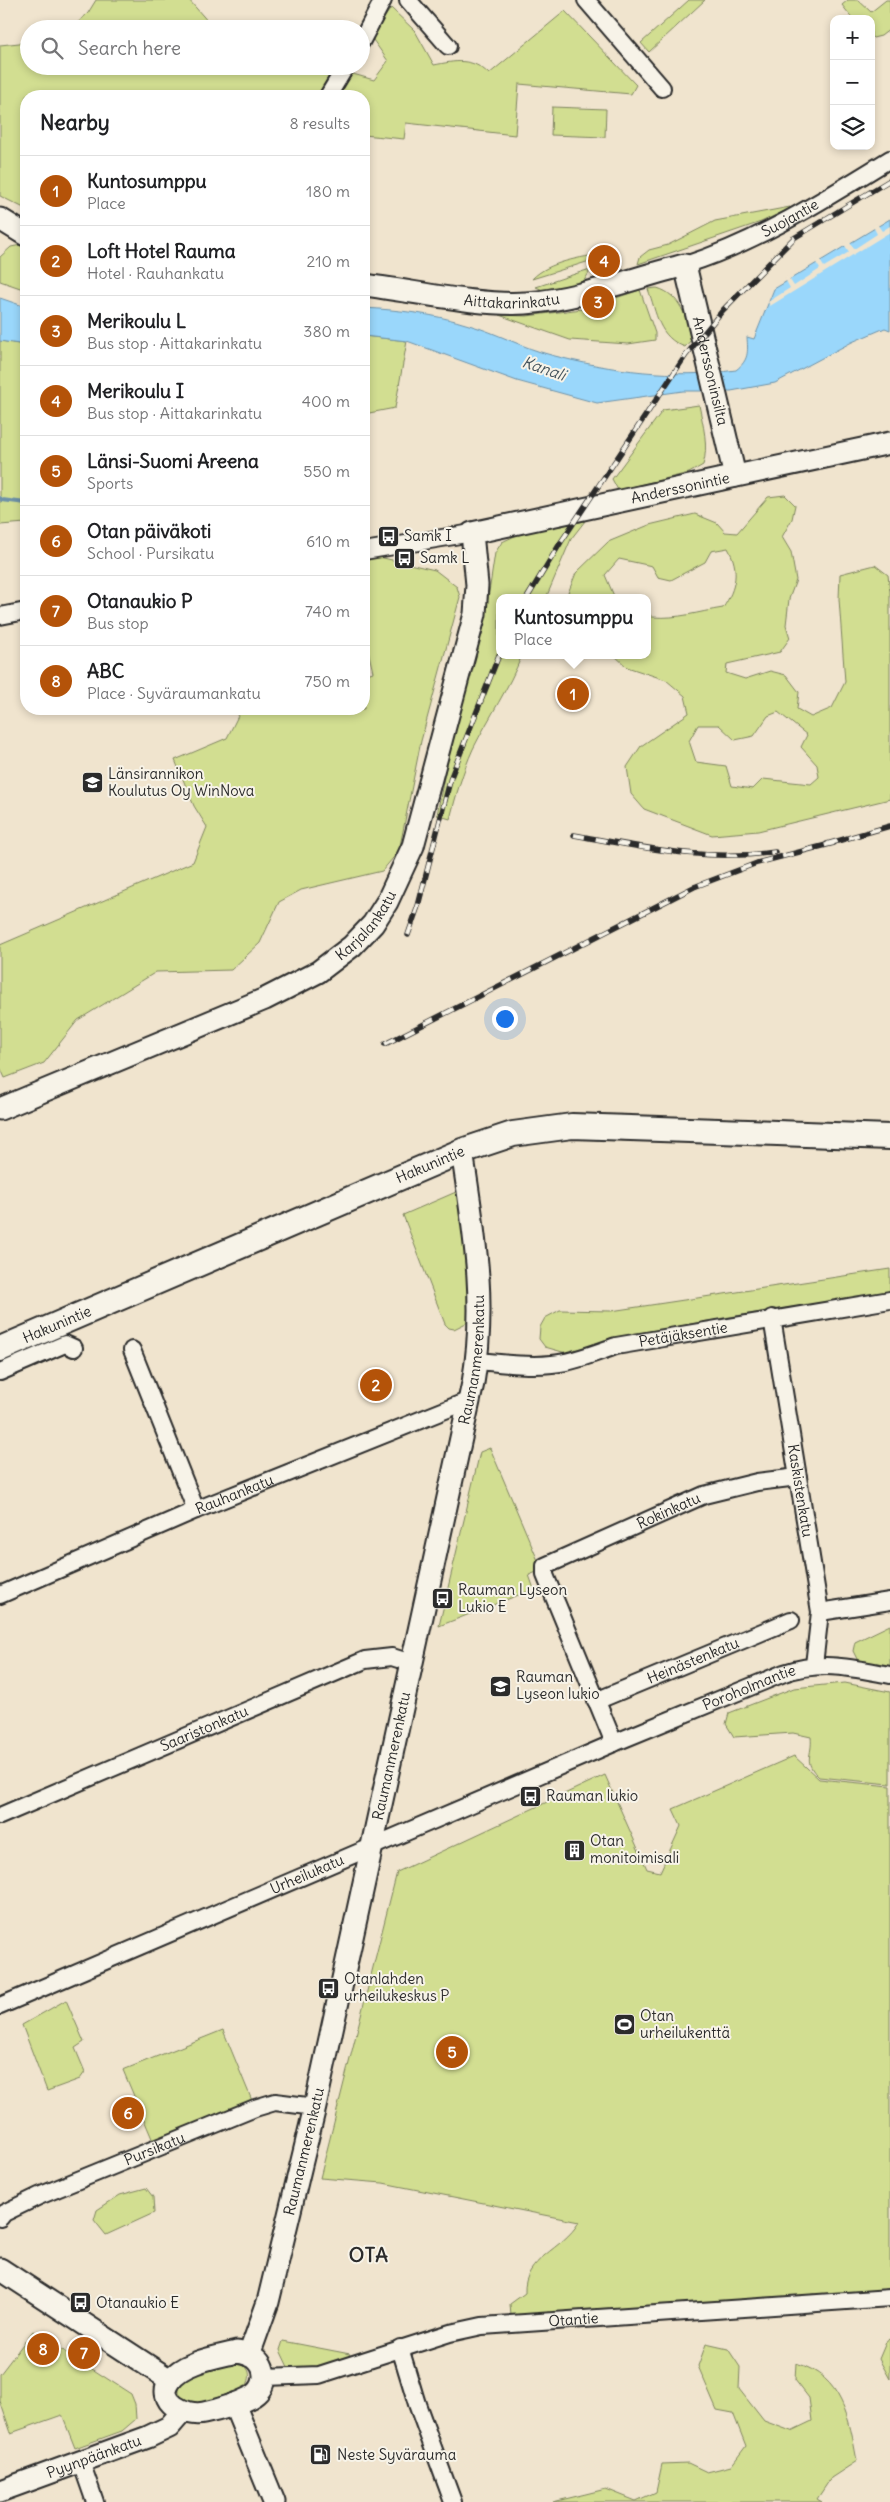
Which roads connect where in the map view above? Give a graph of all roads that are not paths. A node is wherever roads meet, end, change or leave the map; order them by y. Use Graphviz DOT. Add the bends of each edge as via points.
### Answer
graph roads {
  1 [pos="383,0"];
  2 [pos="408,0"];
  3 [pos="586,0"];
  4 [pos="370,25"];
  5 [pos="448,46"];
  6 [pos="341,75"];
  7 [pos="662,88"];
  8 [pos="332,90"];
  9 [pos="890,159"];
  10 [pos="0,219"];
  11 [pos="20,231"];
  12 [pos="685,265"];
  13 [pos="370,286"];
  14 [pos="890,443"];
  15 [pos="735,476"];
  16 [pos="472,533"];
  17 [pos="370,550"];
  18 [pos="20,612"];
  19 [pos="0,616"];
  20 [pos="0,1109"];
  21 [pos="890,1137"];
  22 [pos="462,1151"];
  23 [pos="890,1300"];
  24 [pos="772,1318"];
  25 [pos="74,1348"];
  26 [pos="0,1349"];
  27 [pos="132,1350"];
  28 [pos="477,1361"];
  29 [pos="0,1372"];
  30 [pos="470,1400"];
  31 [pos="798,1477"];
  32 [pos="196,1510"];
  33 [pos="0,1595"];
  34 [pos="890,1601"];
  35 [pos="820,1612"];
  36 [pos="791,1620"];
  37 [pos="411,1663"];
  38 [pos="814,1665"];
  39 [pos="890,1675"];
  40 [pos="596,1701"];
  41 [pos="614,1743"];
  42 [pos="0,1816"];
  43 [pos="372,1847"];
  44 [pos="0,2006"];
  45 [pos="315,2107"];
  46 [pos="0,2218"];
  47 [pos="0,2269"];
  48 [pos="890,2298"];
  49 [pos="400,2348"];
  50 [pos="249,2355"];
  51 [pos="265,2377"];
  52 [pos="170,2380"];
  53 [pos="234,2404"];
  54 [pos="182,2412"];
  55 [pos="80,2462"];
  56 [pos="0,2491"];
  57 [pos="95,2502"];
  58 [pos="274,2502"];
  59 [pos="453,2502"];
  1 -- 4 [label="street"];
  2 -- 5 [label="street"];
  3 -- 7 [label="street"];
  6 -- 8 [label="street"];
  9 -- 12 [label="street, Suojantie" via="769,231 725,252"];
  10 -- 11 [label="main road"];
  12 -- 13 [label="main road, Aittakarinkatu" via="572,296 525,303 494,303"];
  12 -- 15 [label="main road, Anderssoninsilta"];
  14 -- 15 [label="main road, Anderssonintie"];
  15 -- 16 [label="main road, Anderssonintie"];
  16 -- 17 [label="street"];
  16 -- 20 [label="main road, Karjalankatu" via="477,585 474,614 413,846 395,888 373,924 352,946 297,984"];
  18 -- 19 [label="street"];
  21 -- 22 [label="highway, Hakunintie" via="572,1126 513,1134"];
  22 -- 26 [label="highway, Hakunintie"];
  22 -- 28 [label="main road, Raumanmerenkatu" via="479,1272 481,1310"];
  23 -- 24 [label="street, Petäjäksentie"];
  24 -- 28 [label="street, Petäjäksentie" via="616,1346 551,1365"];
  24 -- 31 [label="street, Kaskistenkatu"];
  25 -- 29 [label="street" via="65,1344"];
  27 -- 32 [label="street"];
  28 -- 30 [label="main road, Raumanmerenkatu"];
  30 -- 32 [label="street, Rauhankatu"];
  30 -- 37 [label="main road, Raumanmerenkatu"];
  31 -- 35 [label="street, Kaskistenkatu"];
  31 -- 40 [label="street, Rokinkatu" via="757,1482 704,1495 545,1566 545,1575"];
  32 -- 33 [label="street, Rauhankatu"];
  34 -- 35 [label="street"];
  35 -- 38 [label="street, Kaskistenkatu"];
  36 -- 40 [label="street, Heinästenkatu"];
  37 -- 42 [label="street, Saaristonkatu" via="392,1657 365,1660"];
  37 -- 43 [label="main road, Raumanmerenkatu"];
  38 -- 39 [label="street, Poroholmantie"];
  38 -- 41 [label="street, Poroholmantie" via="784,1673"];
  40 -- 41 [label="street"];
  41 -- 43 [label="street, Urheilukatu"];
  43 -- 44 [label="street, Urheilukatu"];
  43 -- 45 [label="main road, Raumanmerenkatu"];
  45 -- 46 [label="street, Pursikatu" via="275,2102 255,2108 39,2196"];
  45 -- 50 [label="main road, Raumanmerenkatu" via="268,2302"];
  47 -- 52 [label="main road"];
  48 -- 49 [label="street, Otantie" via="513,2322 450,2332"];
  49 -- 51 [label="street, Otantie" via="319,2375"];
  49 -- 59 [label="street"];
  50 -- 51 [label="main road" via="260,2364"];
  50 -- 52 [label="main road" via="237,2352 186,2367"];
  51 -- 53 [label="main road" via="253,2396"];
  52 -- 54 [label="main road" via="167,2392 171,2405"];
  53 -- 54 [label="main road" via="202,2414"];
  53 -- 58 [label="main road"];
  54 -- 55 [label="main road, Pyynpäänkatu" via="169,2427 128,2446"];
  55 -- 56 [label="main road, Pyynpäänkatu"];
  55 -- 57 [label="street"];
}
